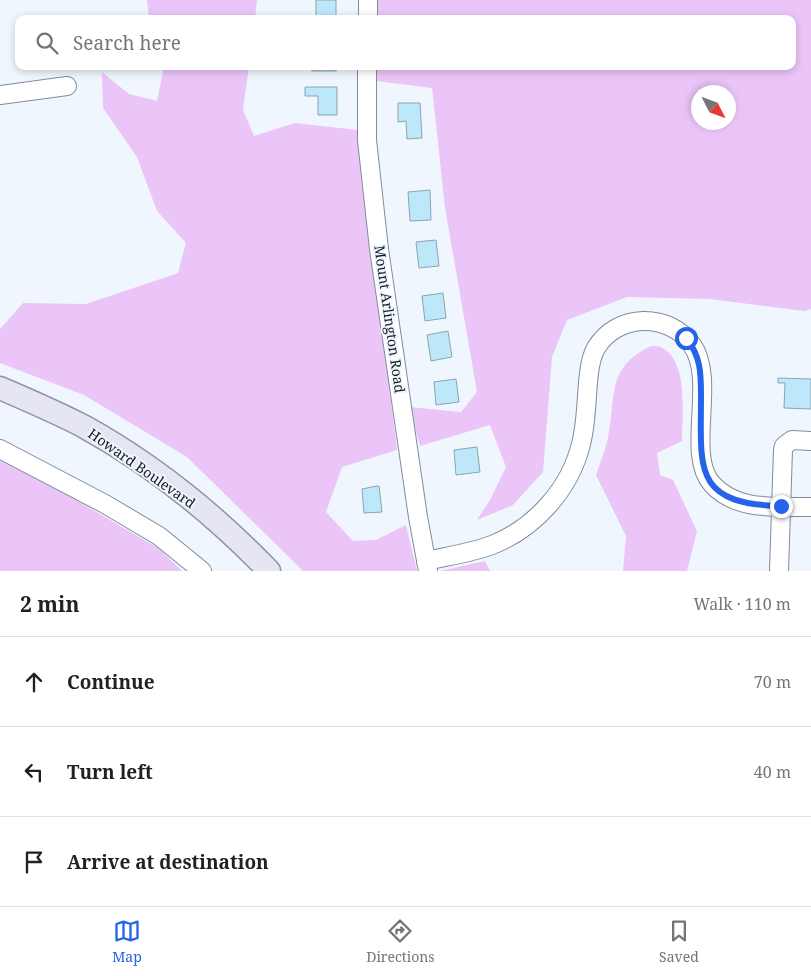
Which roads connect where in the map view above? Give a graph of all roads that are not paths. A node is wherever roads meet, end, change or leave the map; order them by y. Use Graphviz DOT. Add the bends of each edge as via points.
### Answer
graph roads {
  1 [pos="368,0"];
  2 [pos="368,15"];
  3 [pos="368,70"];
  4 [pos="67,86"];
  5 [pos="0,95"];
  6 [pos="0,388"];
  7 [pos="811,441"];
  8 [pos="0,448"];
  9 [pos="781,506"];
  10 [pos="811,507"];
  11 [pos="427,566"];
  12 [pos="202,571"];
  13 [pos="269,571"];
  14 [pos="779,571"];
  1 -- 2 [label="street"];
  3 -- 11 [label="street, Mount Arlington Road" via="367,140 376,222"];
  4 -- 5 [label="street"];
  6 -- 13 [label="main road, Howard Boulevard" via="83,426 152,470 215,520"];
  7 -- 9 [label="street" via="792,440 782,450"];
  8 -- 12 [label="street" via="151,531"];
  9 -- 10 [label="street"];
  9 -- 11 [label="street" via="735,501 709,481 702,460 702,372 696,352 686,338 669,326 636,321 614,330 596,348 591,362 581,444 560,492 532,521 509,537"];
  9 -- 14 [label="street"];
}
